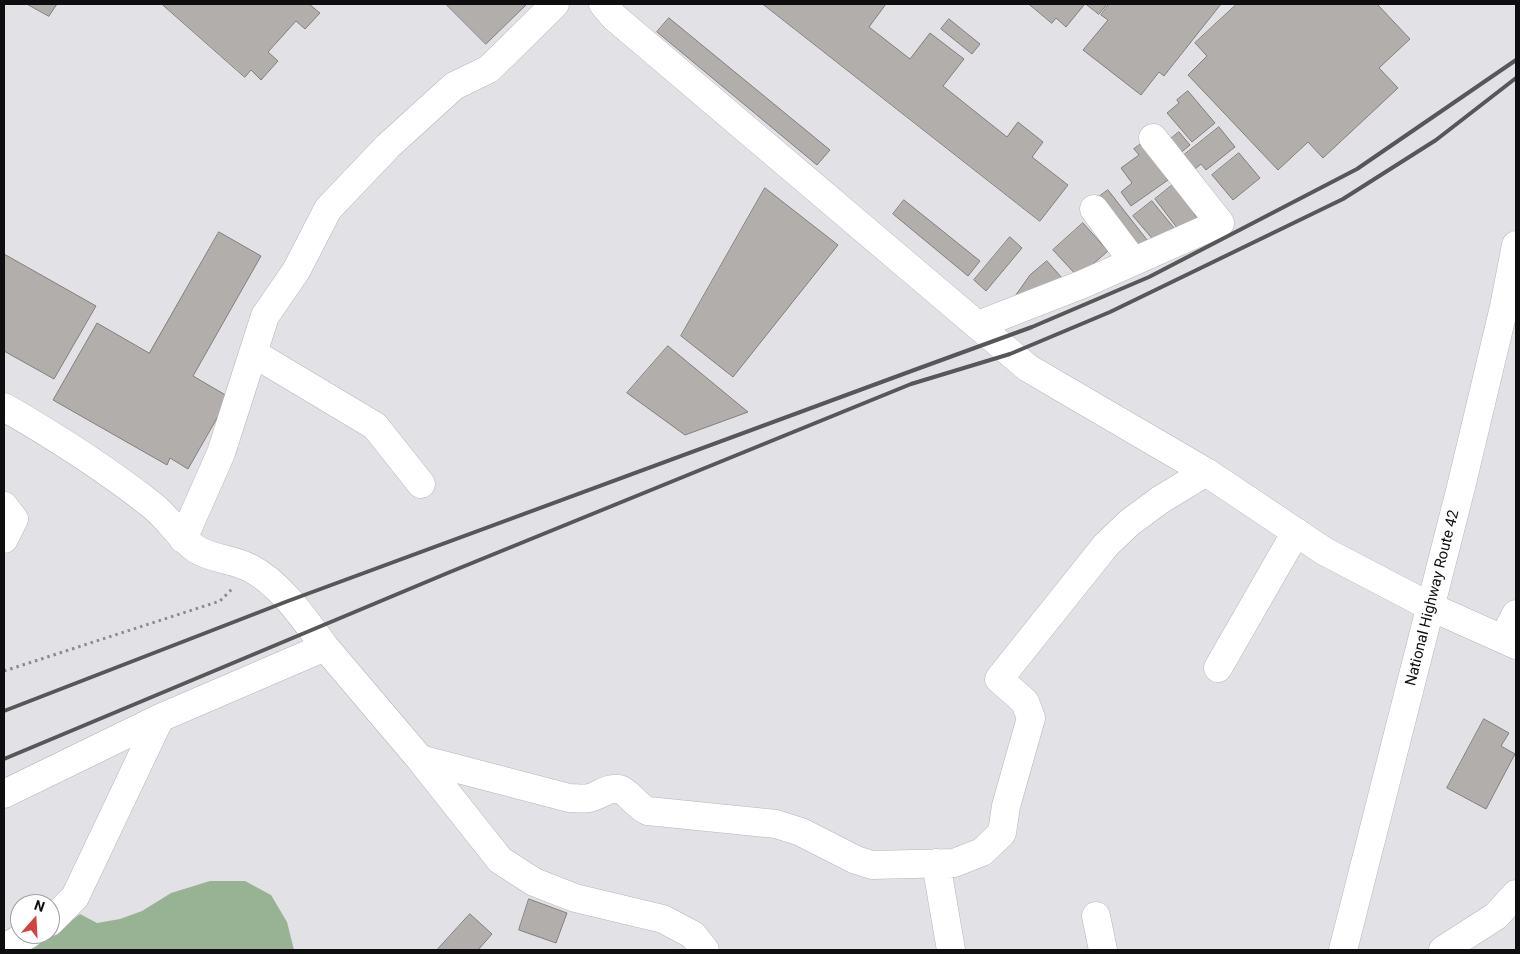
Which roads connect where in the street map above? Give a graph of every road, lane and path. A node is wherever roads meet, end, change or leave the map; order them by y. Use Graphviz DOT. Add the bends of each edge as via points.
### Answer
graph roads {
  1 [pos="555,4"];
  2 [pos="603,4"];
  3 [pos="1153,138"];
  4 [pos="1094,209"];
  5 [pos="1516,245"];
  6 [pos="1133,261"];
  7 [pos="978,325"];
  8 [pos="253,353"];
  9 [pos="4,407"];
  10 [pos="1206,472"];
  11 [pos="420,484"];
  12 [pos="4,506"];
  13 [pos="1296,532"];
  14 [pos="4,539"];
  15 [pos="183,539"];
  16 [pos="242,565"];
  17 [pos="1430,607"];
  18 [pos="1516,614"];
  19 [pos="1510,642"];
  20 [pos="325,648"];
  21 [pos="1218,668"];
  22 [pos="4,671"];
  23 [pos="160,718"];
  24 [pos="420,759"];
  25 [pos="4,794"];
  26 [pos="936,863"];
  27 [pos="1516,894"];
  28 [pos="60,912"];
  29 [pos="1096,916"];
  30 [pos="705,950"];
  31 [pos="951,950"];
  32 [pos="1103,950"];
  33 [pos="1343,950"];
  34 [pos="1443,950"];
  1 -- 8 [label="main road" via="489,69 454,86 388,146 328,209 296,271 265,316"];
  2 -- 7 [label="main road" via="614,17"];
  3 -- 6 [label="main road" via="1220,223"];
  4 -- 6 [label="main road"];
  5 -- 17 [label="main road, National Highway Route 42" via="1504,307"];
  6 -- 7 [label="main road" via="1084,284"];
  7 -- 10 [label="main road" via="1028,368"];
  8 -- 11 [label="main road" via="375,426"];
  8 -- 15 [label="main road" via="221,453"];
  9 -- 15 [label="main road" via="109,472 155,508"];
  10 -- 13 [label="main road"];
  10 -- 26 [label="main road" via="1160,500 1106,545 999,679 1025,702 1031,718 1006,806 1002,833 982,852 954,862"];
  12 -- 14 [label="main road" via="14,519"];
  13 -- 17 [label="main road" via="1324,551"];
  13 -- 21 [label="main road"];
  15 -- 16 [label="main road" via="198,550"];
  16 -- 20 [label="main road" via="272,583"];
  16 -- 22 [label="path" via="234,586 220,601"];
  17 -- 19 [label="main road"];
  17 -- 33 [label="main road, National Highway Route 42"];
  18 -- 19 [label="main road"];
  20 -- 23 [label="main road"];
  20 -- 24 [label="main road"];
  23 -- 25 [label="main road"];
  23 -- 28 [label="main road" via="76,897"];
  24 -- 26 [label="main road" via="569,798 590,798 608,790 620,790 648,811 776,824 872,865"];
  24 -- 30 [label="main road" via="500,860 534,882 574,898 663,919 693,935"];
  26 -- 31 [label="main road"];
  27 -- 34 [label="main road" via="1496,916"];
  29 -- 32 [label="main road"];
}
